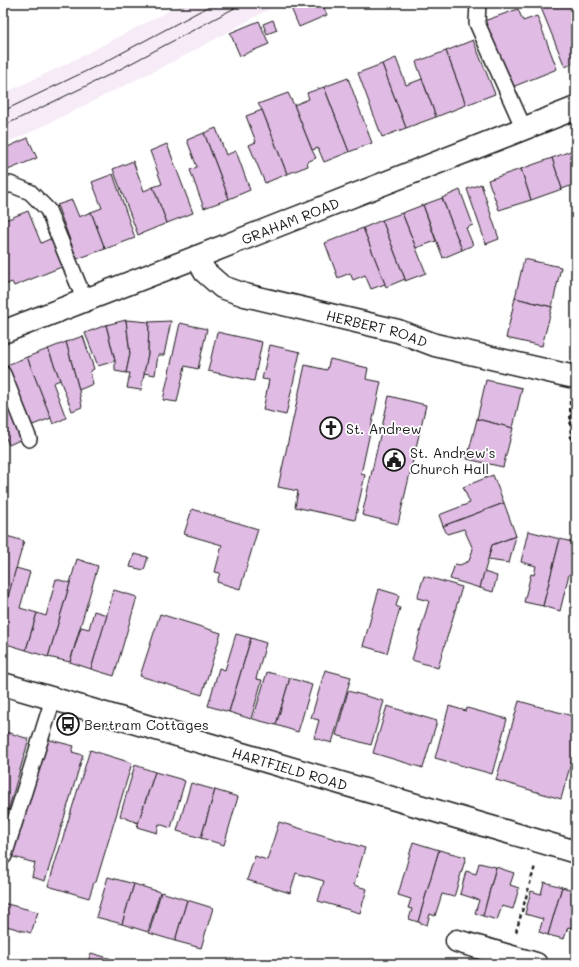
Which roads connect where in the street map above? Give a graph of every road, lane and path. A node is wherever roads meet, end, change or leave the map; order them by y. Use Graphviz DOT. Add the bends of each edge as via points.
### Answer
graph roads {
  1 [pos="478,3"];
  2 [pos="576,108"];
  3 [pos="524,129"];
  4 [pos="3,187"];
  5 [pos="197,257"];
  6 [pos="85,301"];
  7 [pos="3,332"];
  8 [pos="3,374"];
  9 [pos="570,376"];
  10 [pos="29,439"];
  11 [pos="576,446"];
  12 [pos="3,684"];
  13 [pos="53,699"];
  14 [pos="542,842"];
  15 [pos="576,852"];
  16 [pos="4,856"];
  17 [pos="457,941"];
  18 [pos="509,956"];
  19 [pos="536,964"];
  1 -- 3 [label="lane" via="477,23"];
  2 -- 3 [label="street, GRAHAM ROAD"];
  3 -- 5 [label="street, GRAHAM ROAD"];
  4 -- 6 [label="lane" via="10,184 30,192 48,210"];
  5 -- 6 [label="street, GRAHAM ROAD"];
  5 -- 9 [label="street, HERBERT ROAD" via="205,272 222,287 245,295 398,331 435,345"];
  6 -- 7 [label="street, GRAHAM ROAD"];
  8 -- 10 [label="lane"];
  9 -- 11 [label="path" via="571,438"];
  12 -- 13 [label="street, HARTFIELD ROAD"];
  13 -- 14 [label="street, HARTFIELD ROAD"];
  13 -- 16 [label="lane"];
  14 -- 15 [label="street, HARTFIELD ROAD"];
  14 -- 18 [label="path"];
  17 -- 18 [label="street"];
  18 -- 19 [label="street"];
}
